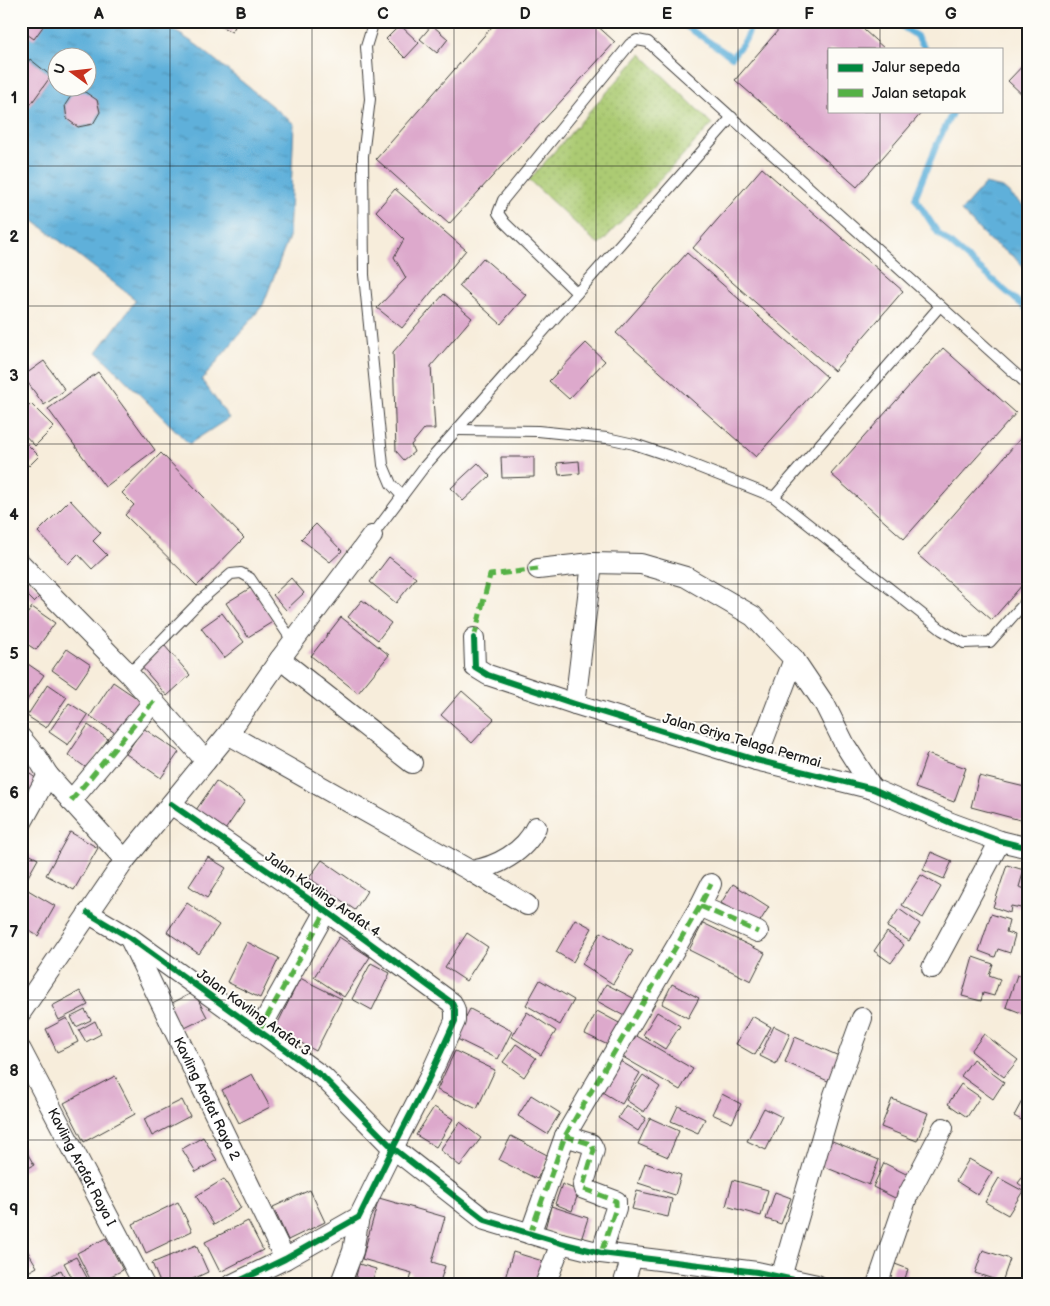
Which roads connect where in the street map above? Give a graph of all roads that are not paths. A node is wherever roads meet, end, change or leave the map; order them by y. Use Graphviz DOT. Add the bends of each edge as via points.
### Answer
graph roads {
  1 [pos="376,21"];
  2 [pos="732,118"];
  3 [pos="577,293"];
  4 [pos="940,306"];
  5 [pos="1029,386"];
  6 [pos="458,430"];
  7 [pos="402,496"];
  8 [pos="774,497"];
  9 [pos="372,536"];
  10 [pos="592,563"];
  11 [pos="21,564"];
  12 [pos="538,569"];
  13 [pos="1029,598"];
  14 [pos="474,638"];
  15 [pos="293,642"];
  16 [pos="280,659"];
  17 [pos="794,659"];
  18 [pos="129,674"];
  19 [pos="154,701"];
  20 [pos="575,704"];
  21 [pos="228,734"];
  22 [pos="21,738"];
  23 [pos="756,760"];
  24 [pos="206,761"];
  25 [pos="412,763"];
  26 [pos="48,774"];
  27 [pos="873,789"];
  28 [pos="71,802"];
  29 [pos="171,804"];
  30 [pos="21,824"];
  31 [pos="536,827"];
  32 [pos="1000,841"];
  33 [pos="1029,848"];
  34 [pos="125,860"];
  35 [pos="471,871"];
  36 [pos="711,884"];
  37 [pos="528,905"];
  38 [pos="700,906"];
  39 [pos="326,911"];
  40 [pos="88,913"];
  41 [pos="758,932"];
  42 [pos="130,938"];
  43 [pos="932,968"];
  44 [pos="21,1012"];
  45 [pos="862,1018"];
  46 [pos="259,1031"];
  47 [pos="21,1050"];
  48 [pos="944,1128"];
  49 [pos="565,1136"];
  50 [pos="393,1148"];
  51 [pos="359,1217"];
  52 [pos="530,1234"];
  53 [pos="561,1243"];
  54 [pos="601,1253"];
  55 [pos="632,1258"];
  56 [pos="285,1259"];
  57 [pos="781,1276"];
  58 [pos="755,1278"];
  59 [pos="144,1285"];
  60 [pos="231,1285"];
  61 [pos="340,1285"];
  62 [pos="545,1285"];
  63 [pos="623,1285"];
  64 [pos="817,1285"];
  65 [pos="877,1285"];
  1 -- 7 [label="lane" via="366,47 370,99 362,156 364,275 383,465 391,484"];
  2 -- 3 [label="lane"];
  2 -- 3 [label="lane" via="648,42 637,40 630,44 503,200 498,213"];
  2 -- 4 [label="lane"];
  3 -- 6 [label="lane"];
  4 -- 5 [label="lane"];
  4 -- 8 [label="lane"];
  6 -- 7 [label="lane"];
  6 -- 8 [label="lane" via="538,431 607,438 673,456"];
  7 -- 9 [label="lane"];
  8 -- 13 [label="lane" via="942,630 964,643 990,642"];
  9 -- 15 [label="street"];
  10 -- 12 [label="street"];
  10 -- 17 [label="street" via="641,564 686,577 753,616"];
  10 -- 20 [label="street"];
  11 -- 18 [label="street"];
  14 -- 20 [label="street, Jalan Griya Telaga Permai" via="475,667 488,675"];
  15 -- 16 [label="street"];
  15 -- 18 [label="lane" via="250,578 241,573 231,574"];
  16 -- 21 [label="street"];
  16 -- 25 [label="street"];
  17 -- 23 [label="street"];
  17 -- 27 [label="street" via="825,705"];
  18 -- 19 [label="street"];
  19 -- 24 [label="street"];
  19 -- 28 [label="street"];
  20 -- 23 [label="street, Jalan Griya Telaga Permai"];
  21 -- 24 [label="street"];
  21 -- 35 [label="street"];
  22 -- 26 [label="street"];
  23 -- 27 [label="street, Jalan Griya Telaga Permai"];
  24 -- 29 [label="street"];
  26 -- 28 [label="street"];
  26 -- 30 [label="street"];
  27 -- 32 [label="street, Jalan Griya Telaga Permai"];
  28 -- 34 [label="street"];
  29 -- 34 [label="street"];
  29 -- 39 [label="street, Jalan Kavling Arafat 4"];
  31 -- 35 [label="street" via="532,836 502,861"];
  32 -- 33 [label="street, Jalan Griya Telaga Permai"];
  32 -- 43 [label="street"];
  34 -- 40 [label="street"];
  35 -- 37 [label="street"];
  36 -- 38 [label="street"];
  38 -- 41 [label="street"];
  38 -- 49 [label="street"];
  39 -- 46 [label="street"];
  39 -- 50 [label="street, Jalan Kavling Arafat 4" via="452,1003 455,1010 455,1021"];
  40 -- 42 [label="street, Jalan Kavling Arafat 3"];
  40 -- 44 [label="street"];
  42 -- 46 [label="street, Jalan Kavling Arafat 3"];
  42 -- 56 [label="street, Kavling Arafat Raya 2"];
  45 -- 57 [label="street" via="834,1095"];
  46 -- 50 [label="street, Jalan Kavling Arafat 3" via="323,1077"];
  47 -- 59 [label="street, Kavling Arafat Raya I"];
  48 -- 65 [label="street" via="907,1197"];
  49 -- 52 [label="street"];
  49 -- 54 [label="street" via="593,1147 584,1189 616,1201"];
  50 -- 51 [label="street"];
  50 -- 52 [label="street, Jalan Kavling Arafat 3" via="484,1220"];
  51 -- 56 [label="street"];
  51 -- 61 [label="street"];
  52 -- 53 [label="street, Jalan Kavling Arafat 3"];
  53 -- 54 [label="street, Jalan Kavling Arafat 3"];
  53 -- 62 [label="street"];
  54 -- 55 [label="street, Jalan Kavling Arafat 3"];
  55 -- 58 [label="street, Jalan Kavling Arafat 3"];
  55 -- 63 [label="street"];
  56 -- 60 [label="street"];
  57 -- 58 [label="street, Jalan Kavling Arafat 3"];
  57 -- 64 [label="street, Jalan Kavling Arafat 3"];
}
